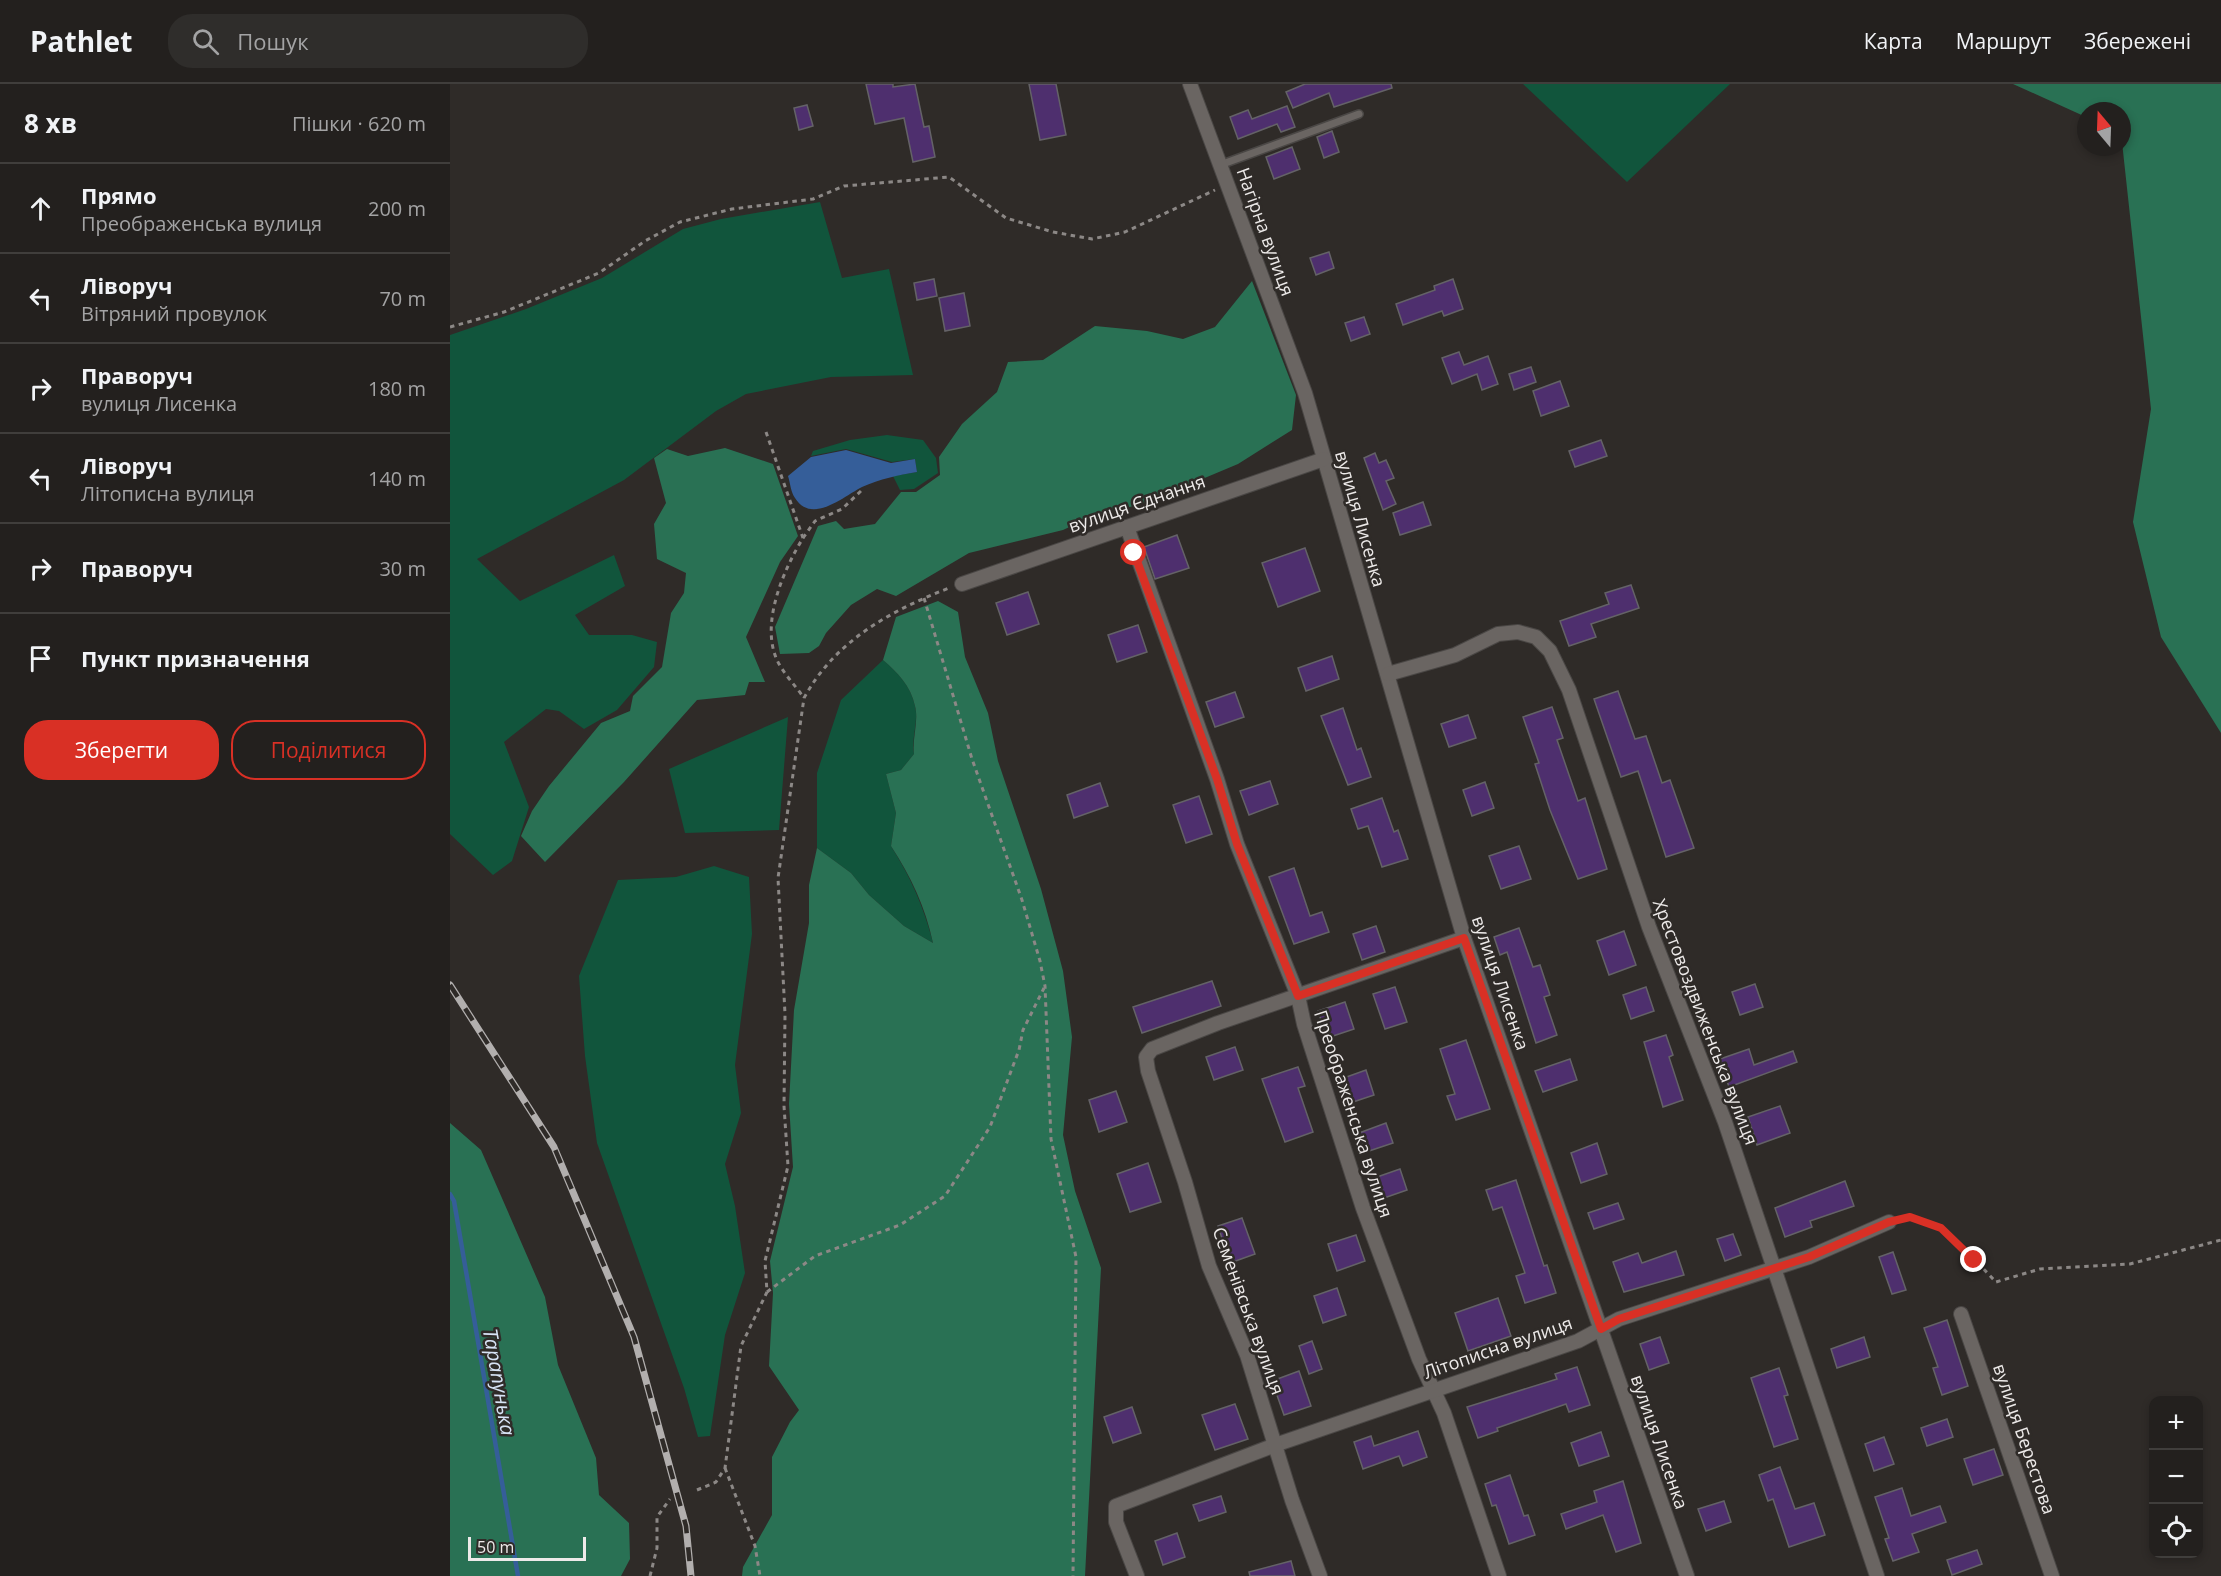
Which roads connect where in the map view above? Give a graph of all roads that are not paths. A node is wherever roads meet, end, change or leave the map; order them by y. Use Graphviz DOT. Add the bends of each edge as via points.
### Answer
graph roads {
  1 [pos="1190,84"];
  2 [pos="1359,114"];
  3 [pos="1220,165"];
  4 [pos="1305,393"];
  5 [pos="1324,459"];
  6 [pos="1126,527"];
  7 [pos="962,584"];
  8 [pos="1388,674"];
  9 [pos="1464,938"];
  10 [pos="1298,996"];
  11 [pos="1889,1222"];
  12 [pos="1775,1268"];
  13 [pos="1961,1314"];
  14 [pos="1601,1329"];
  15 [pos="1434,1389"];
  16 [pos="1275,1445"];
  17 [pos="1137,1576"];
  18 [pos="1320,1576"];
  19 [pos="1499,1576"];
  20 [pos="1687,1576"];
  21 [pos="1878,1576"];
  22 [pos="2052,1576"];
  1 -- 3 [label="street, Нагірна вулиця"];
  2 -- 3 [label="lane"];
  3 -- 4 [label="street, Нагірна вулиця"];
  4 -- 5 [label="street, вулиця Лисенка"];
  5 -- 6 [label="street, вулиця Єднання"];
  5 -- 8 [label="street, вулиця Лисенка"];
  6 -- 7 [label="street, вулиця Єднання"];
  6 -- 10 [label="street, Преображенська вулиця" via="1237,844"];
  8 -- 9 [label="street, вулиця Лисенка"];
  8 -- 12 [label="street, Хрестовоздвиженська вулиця" via="1455,655 1498,634 1518,632 1536,637 1550,651 1569,690 1649,927 1725,1122"];
  9 -- 10 [label="street"];
  9 -- 14 [label="street, вулиця Лисенка"];
  10 -- 15 [label="street, Преображенська вулиця" via="1363,1208 1419,1359"];
  10 -- 16 [label="street, Семенівська вулиця" via="1218,1023 1152,1050 1146,1057 1209,1266 1247,1355"];
  11 -- 12 [label="street, Літописна вулиця"];
  12 -- 14 [label="street, Літописна вулиця" via="1619,1319"];
  12 -- 21 [label="street, Хрестовоздвиженська вулиця"];
  13 -- 22 [label="street, вулиця Берестова"];
  14 -- 15 [label="street, Літописна вулиця" via="1578,1341"];
  14 -- 20 [label="street, вулиця Лисенка"];
  15 -- 16 [label="street, Літописна вулиця"];
  15 -- 19 [label="street, Преображенська вулиця"];
  16 -- 17 [label="street, Літописна вулиця" via="1116,1506 1116,1522"];
  16 -- 18 [label="street, Семенівська вулиця"];
}
